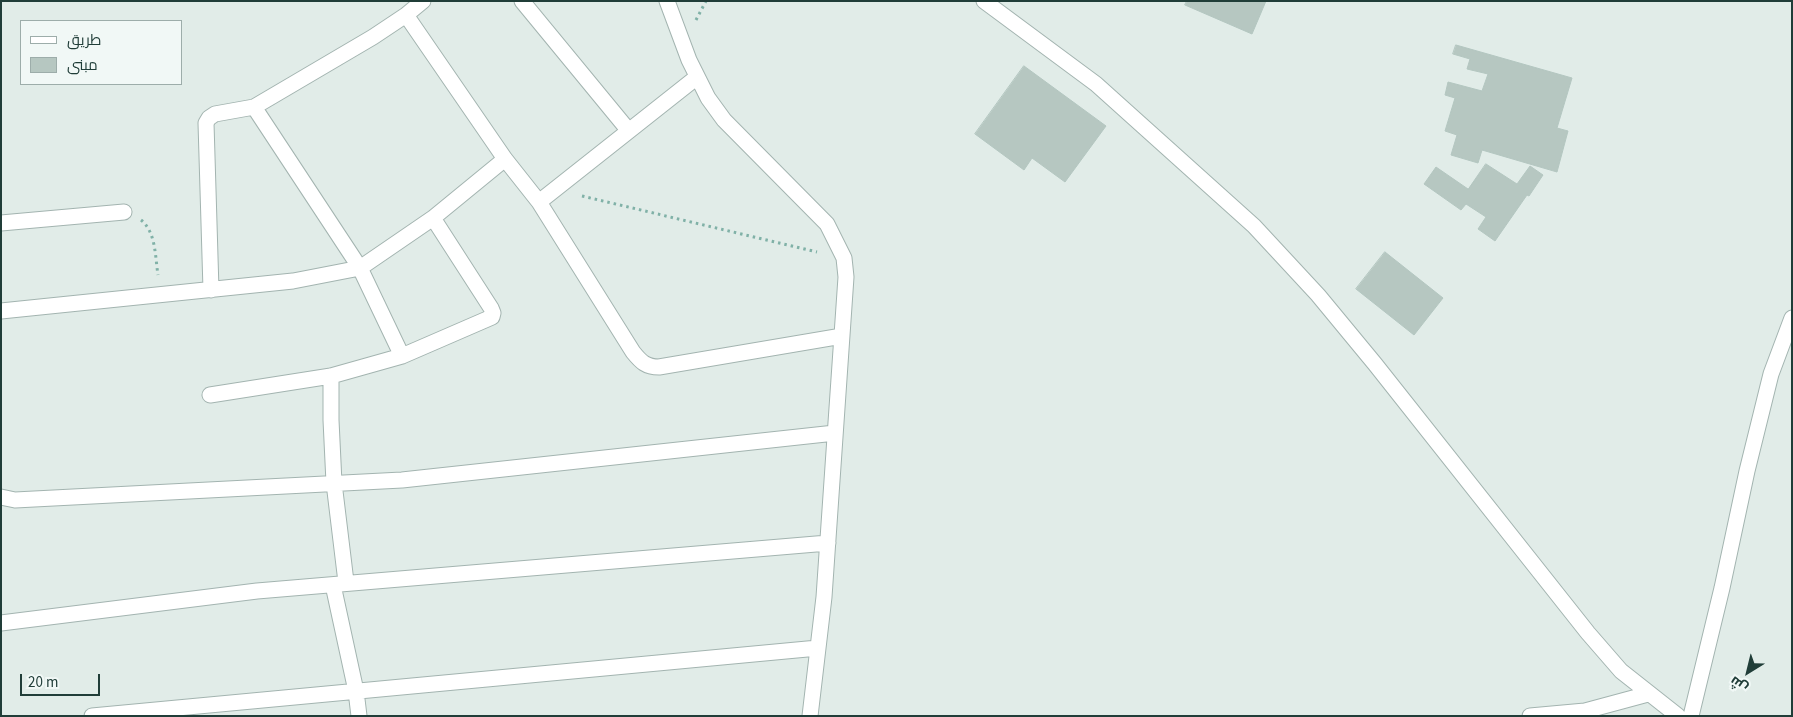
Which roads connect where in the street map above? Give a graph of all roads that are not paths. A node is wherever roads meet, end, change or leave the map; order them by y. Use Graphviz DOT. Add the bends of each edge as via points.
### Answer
graph roads {
  1 [pos="423,1"];
  2 [pos="522,1"];
  3 [pos="666,1"];
  4 [pos="984,1"];
  5 [pos="406,15"];
  6 [pos="698,77"];
  7 [pos="254,107"];
  8 [pos="629,131"];
  9 [pos="505,158"];
  10 [pos="539,202"];
  11 [pos="124,212"];
  12 [pos="433,218"];
  13 [pos="1,223"];
  14 [pos="360,268"];
  15 [pos="211,290"];
  16 [pos="1,311"];
  17 [pos="1792,318"];
  18 [pos="842,336"];
  19 [pos="402,356"];
  20 [pos="331,376"];
  21 [pos="210,394"];
  22 [pos="835,432"];
  23 [pos="334,483"];
  24 [pos="1,497"];
  25 [pos="828,543"];
  26 [pos="339,584"];
  27 [pos="1,623"];
  28 [pos="818,648"];
  29 [pos="356,691"];
  30 [pos="1648,694"];
  31 [pos="92,716"];
  32 [pos="359,716"];
  33 [pos="810,716"];
  34 [pos="1530,716"];
  35 [pos="1678,716"];
  36 [pos="1691,716"];
  1 -- 5 [label="street"];
  2 -- 8 [label="street"];
  3 -- 6 [label="street"];
  4 -- 30 [label="street" via="1096,84 1254,226 1318,295 1375,364 1588,633"];
  5 -- 7 [label="street"];
  5 -- 9 [label="street"];
  6 -- 8 [label="street"];
  6 -- 18 [label="street" via="724,120 827,224 844,258"];
  7 -- 14 [label="street"];
  7 -- 15 [label="street" via="214,114 206,123"];
  8 -- 10 [label="street"];
  9 -- 10 [label="street"];
  9 -- 12 [label="street"];
  10 -- 18 [label="street" via="633,352 649,367"];
  11 -- 13 [label="street"];
  12 -- 14 [label="street"];
  12 -- 19 [label="street" via="493,313 487,320"];
  14 -- 15 [label="street" via="293,281"];
  14 -- 19 [label="street"];
  15 -- 16 [label="street"];
  17 -- 36 [label="street" via="1771,374"];
  18 -- 22 [label="street"];
  19 -- 20 [label="street"];
  20 -- 21 [label="street"];
  20 -- 23 [label="street"];
  22 -- 23 [label="street" via="402,480"];
  22 -- 25 [label="street"];
  23 -- 24 [label="street" via="15,500"];
  23 -- 26 [label="street"];
  25 -- 26 [label="street"];
  25 -- 28 [label="street"];
  26 -- 27 [label="street"];
  26 -- 29 [label="street"];
  28 -- 29 [label="street"];
  28 -- 33 [label="street"];
  29 -- 31 [label="street"];
  29 -- 32 [label="street"];
  30 -- 34 [label="street" via="1585,711"];
  30 -- 35 [label="street"];
}
